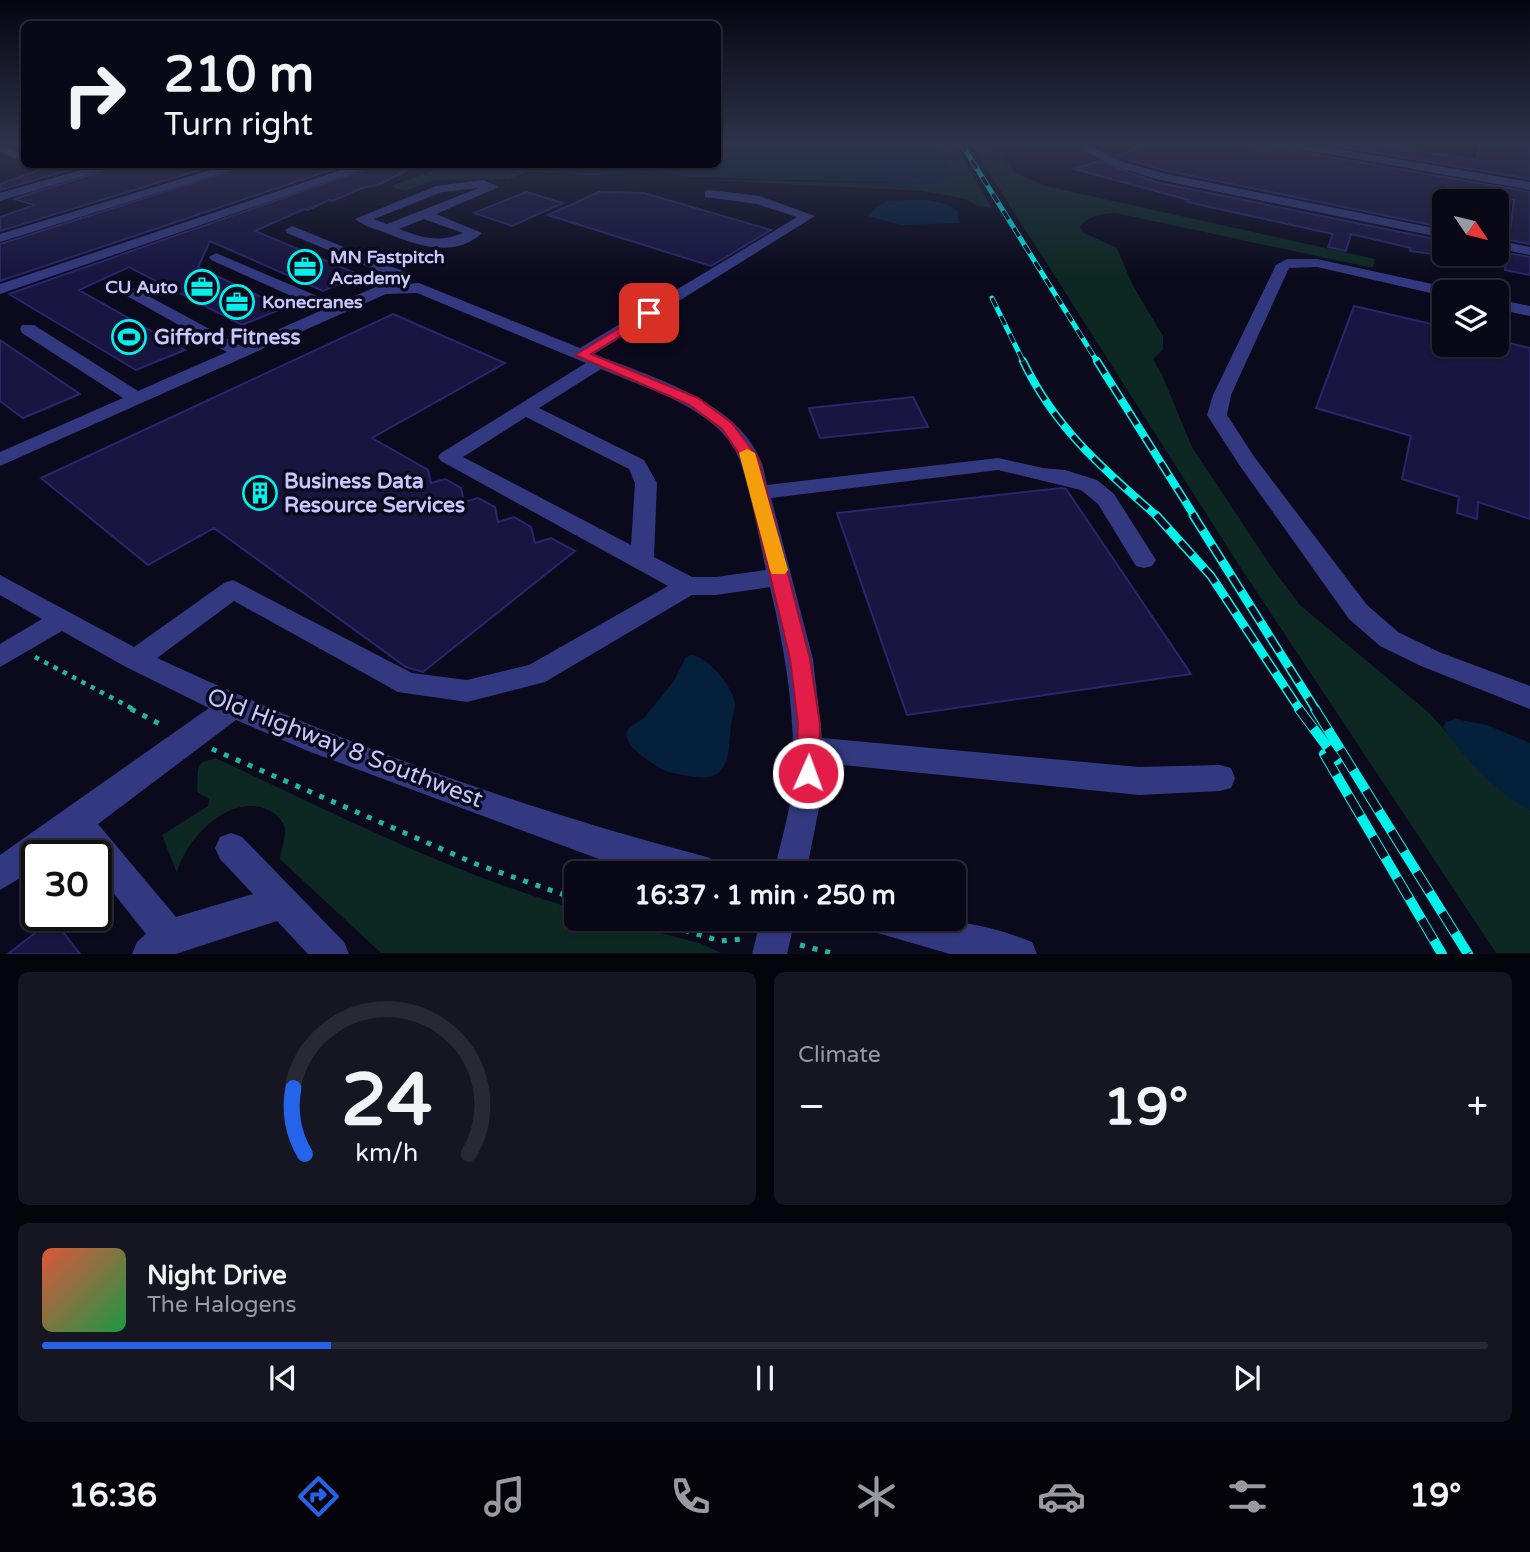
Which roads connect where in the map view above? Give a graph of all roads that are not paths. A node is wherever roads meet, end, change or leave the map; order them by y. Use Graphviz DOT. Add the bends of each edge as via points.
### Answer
graph roads {
  1 [pos="34,188"];
  2 [pos="166,188"];
  3 [pos="302,188"];
  4 [pos="452,188"];
  5 [pos="492,188"];
  6 [pos="1216,188"];
  7 [pos="709,194"];
  8 [pos="0,197"];
  9 [pos="423,214"];
  10 [pos="387,229"];
  11 [pos="292,230"];
  12 [pos="1432,232"];
  13 [pos="0,238"];
  14 [pos="1509,247"];
  15 [pos="1530,251"];
  16 [pos="216,257"];
  17 [pos="412,266"];
  18 [pos="123,288"];
  19 [pos="0,289"];
  20 [pos="1432,289"];
  21 [pos="1509,307"];
  22 [pos="332,309"];
  23 [pos="1530,311"];
  24 [pos="29,329"];
  25 [pos="240,353"];
  26 [pos="591,358"];
  27 [pos="137,399"];
  28 [pos="526,409"];
  29 [pos="3,454"];
  30 [pos="759,493"];
  31 [pos="1144,560"];
  32 [pos="642,562"];
  33 [pos="781,577"];
  34 [pos="0,584"];
  35 [pos="688,586"];
  36 [pos="60,620"];
  37 [pos="9,651"];
  38 [pos="135,660"];
  39 [pos="1530,698"];
  40 [pos="233,706"];
  41 [pos="809,749"];
  42 [pos="1220,778"];
  43 [pos="76,822"];
  44 [pos="231,848"];
  45 [pos="662,861"];
  46 [pos="793,861"];
  47 [pos="0,874"];
  48 [pos="280,903"];
  49 [pos="930,931"];
  50 [pos="160,945"];
  51 [pos="332,954"];
  52 [pos="1020,954"];
  1 -- 8 [label="street"];
  2 -- 13 [label="street"];
  3 -- 19 [label="street"];
  4 -- 10 [label="street" via="362,219"];
  5 -- 9 [label="street"];
  6 -- 12 [label="street"];
  7 -- 26 [label="street" via="759,200 808,216"];
  9 -- 10 [label="street"];
  9 -- 17 [label="street" via="475,233"];
  10 -- 17 [label="street"];
  11 -- 17 [label="street"];
  14 -- 15 [label="street"];
  16 -- 22 [label="street"];
  17 -- 22 [label="street" via="383,289"];
  17 -- 26 [label="street" via="419,288"];
  18 -- 25 [label="street"];
  20 -- 39 [label="street" via="1317,263 1283,265 1217,415 1358,612 1389,639"];
  21 -- 23 [label="street"];
  22 -- 25 [label="street"];
  24 -- 27 [label="street"];
  25 -- 27 [label="street"];
  26 -- 28 [label="street"];
  26 -- 30 [label="street" via="711,413 727,426 750,458"];
  27 -- 29 [label="street"];
  28 -- 32 [label="street" via="637,465 646,483"];
  28 -- 32 [label="street" via="448,457"];
  30 -- 31 [label="street" via="998,464 1089,485 1106,499"];
  30 -- 33 [label="street"];
  32 -- 35 [label="street"];
  33 -- 35 [label="street"];
  33 -- 41 [label="street" via="800,659"];
  34 -- 36 [label="street, Old Highway 8 Southwest"];
  35 -- 38 [label="street" via="536,674 467,691 408,684 233,589"];
  36 -- 37 [label="street"];
  36 -- 38 [label="street, Old Highway 8 Southwest"];
  38 -- 40 [label="street, Old Highway 8 Southwest"];
  40 -- 43 [label="street"];
  40 -- 45 [label="street, Old Highway 8 Southwest" via="318,742 599,844"];
  41 -- 42 [label="street" via="1139,781"];
  41 -- 46 [label="street"];
  43 -- 47 [label="street"];
  43 -- 50 [label="street"];
  44 -- 48 [label="street"];
  48 -- 50 [label="street"];
  48 -- 51 [label="street"];
  49 -- 52 [label="street"];
}
